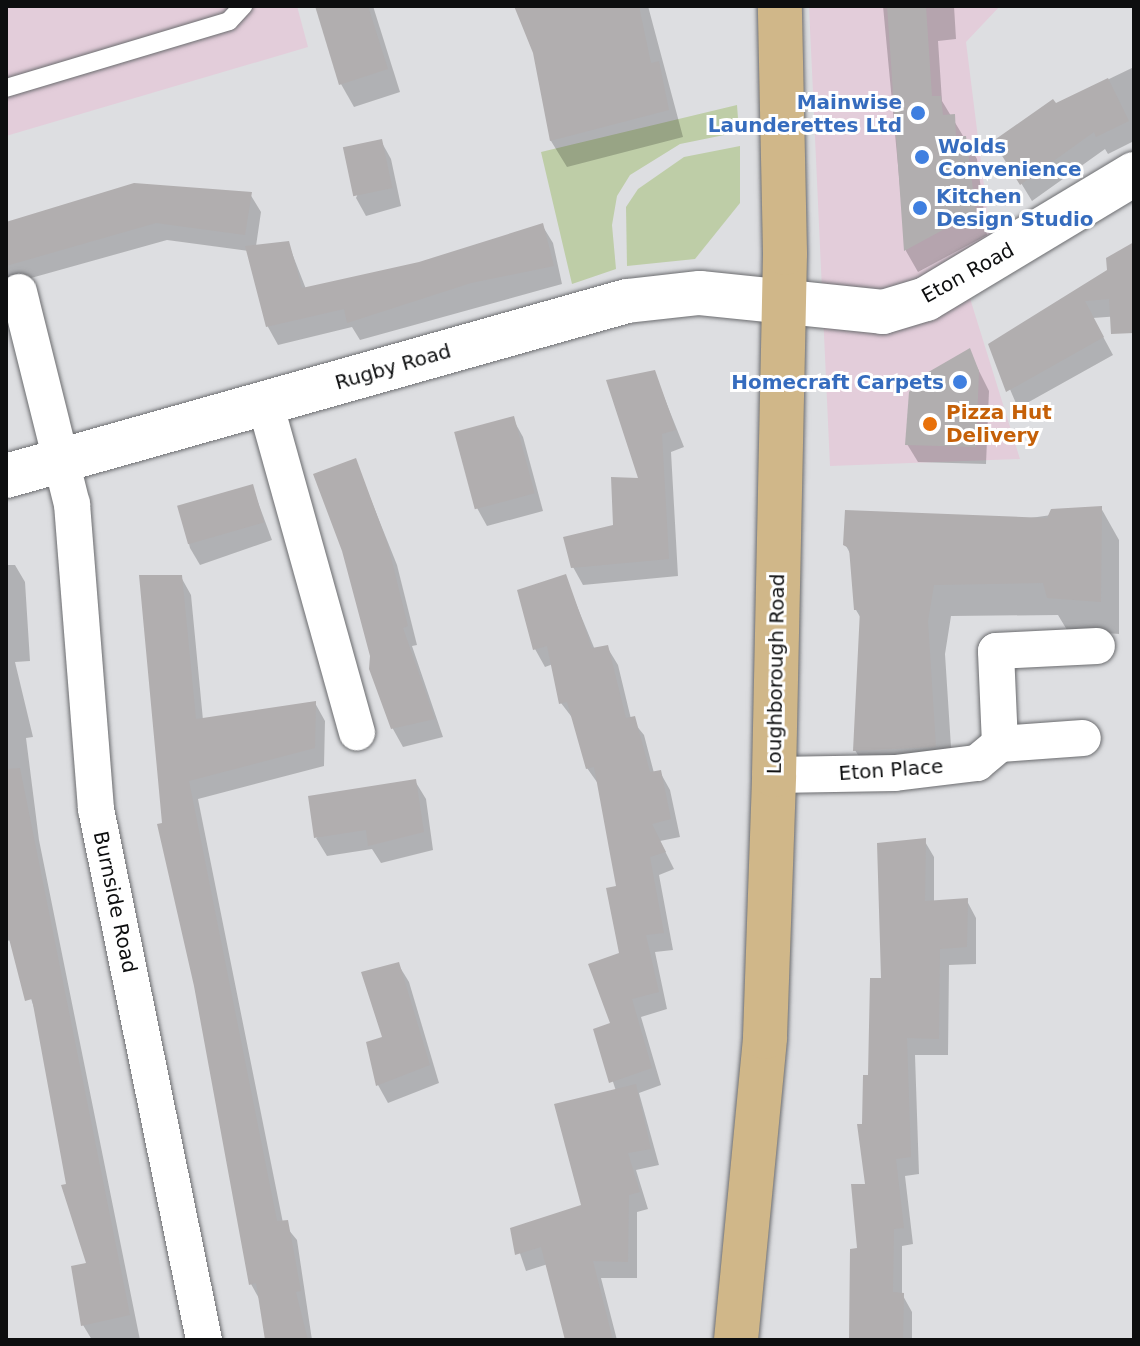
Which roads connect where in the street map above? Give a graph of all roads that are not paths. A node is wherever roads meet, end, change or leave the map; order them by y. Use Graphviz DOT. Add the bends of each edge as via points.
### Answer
graph roads {
  1 [pos="243,6"];
  2 [pos="780,6"];
  3 [pos="6,88"];
  4 [pos="1134,174"];
  5 [pos="19,292"];
  6 [pos="785,302"];
  7 [pos="265,403"];
  8 [pos="64,459"];
  9 [pos="6,476"];
  10 [pos="1097,646"];
  11 [pos="357,732"];
  12 [pos="1083,738"];
  13 [pos="1000,744"];
  14 [pos="774,775"];
  15 [pos="204,1340"];
  16 [pos="736,1340"];
  1 -- 3 [label="lane" via="229,21"];
  2 -- 6 [label="main road, Loughborough Road"];
  4 -- 6 [label="street, Eton Road" via="926,299 883,312"];
  5 -- 8 [label="street, Burnside Road"];
  6 -- 7 [label="street, Rugby Road" via="700,293 627,301"];
  6 -- 14 [label="main road, Loughborough Road"];
  7 -- 8 [label="street, Rugby Road"];
  7 -- 11 [label="street"];
  8 -- 9 [label="street, Rugby Road"];
  8 -- 15 [label="street, Burnside Road" via="96,809"];
  10 -- 13 [label="street" via="996,651"];
  12 -- 13 [label="street, Eton Place"];
  13 -- 14 [label="street, Eton Place" via="977,763 895,773"];
  14 -- 16 [label="main road, Loughborough Road" via="765,1037"];
}
